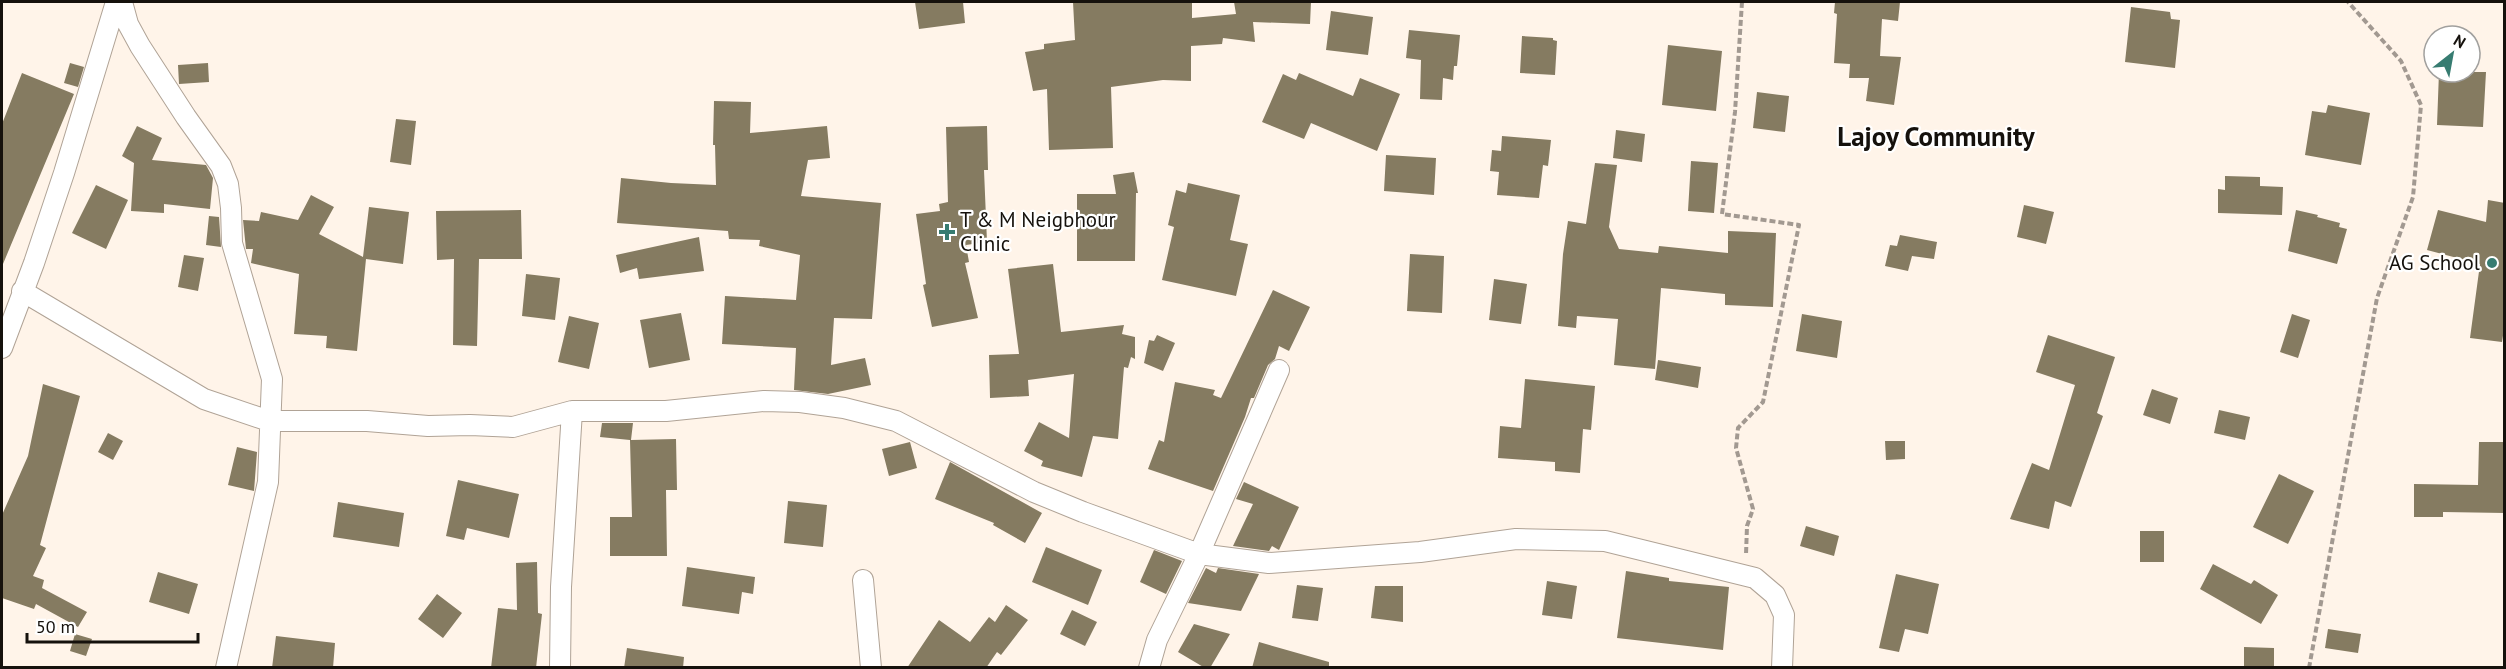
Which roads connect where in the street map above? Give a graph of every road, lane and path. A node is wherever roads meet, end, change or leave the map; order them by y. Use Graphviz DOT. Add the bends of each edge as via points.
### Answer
graph roads {
  1 [pos="116,2"];
  2 [pos="122,2"];
  3 [pos="1742,2"];
  4 [pos="2348,2"];
  5 [pos="22,291"];
  6 [pos="2,348"];
  7 [pos="1279,370"];
  8 [pos="572,411"];
  9 [pos="269,421"];
  10 [pos="1199,554"];
  11 [pos="1755,578"];
  12 [pos="863,580"];
  13 [pos="226,668"];
  14 [pos="560,668"];
  15 [pos="872,668"];
  16 [pos="1149,668"];
  17 [pos="1782,668"];
  18 [pos="2309,668"];
  1 -- 5 [label="street" via="64,173"];
  2 -- 9 [label="street" via="140,46 221,166 229,196 232,243 272,380"];
  3 -- 11 [label="path" via="1735,112 1722,214 1799,225 1763,402 1738,428 1735,438 1753,509 1745,544 1747,563"];
  4 -- 18 [label="path" via="2401,61 2421,105 2413,197 2377,298"];
  5 -- 6 [label="street"];
  5 -- 9 [label="street" via="204,399"];
  7 -- 10 [label="street"];
  8 -- 9 [label="street" via="513,427"];
  8 -- 10 [label="street" via="666,411 764,401 844,408 896,422 1034,492"];
  8 -- 14 [label="street"];
  9 -- 13 [label="street" via="268,482"];
  10 -- 11 [label="street" via="1269,562 1420,552 1516,539 1605,541"];
  10 -- 16 [label="street" via="1157,640"];
  11 -- 17 [label="street" via="1775,595 1784,615"];
  12 -- 15 [label="street"];
}
